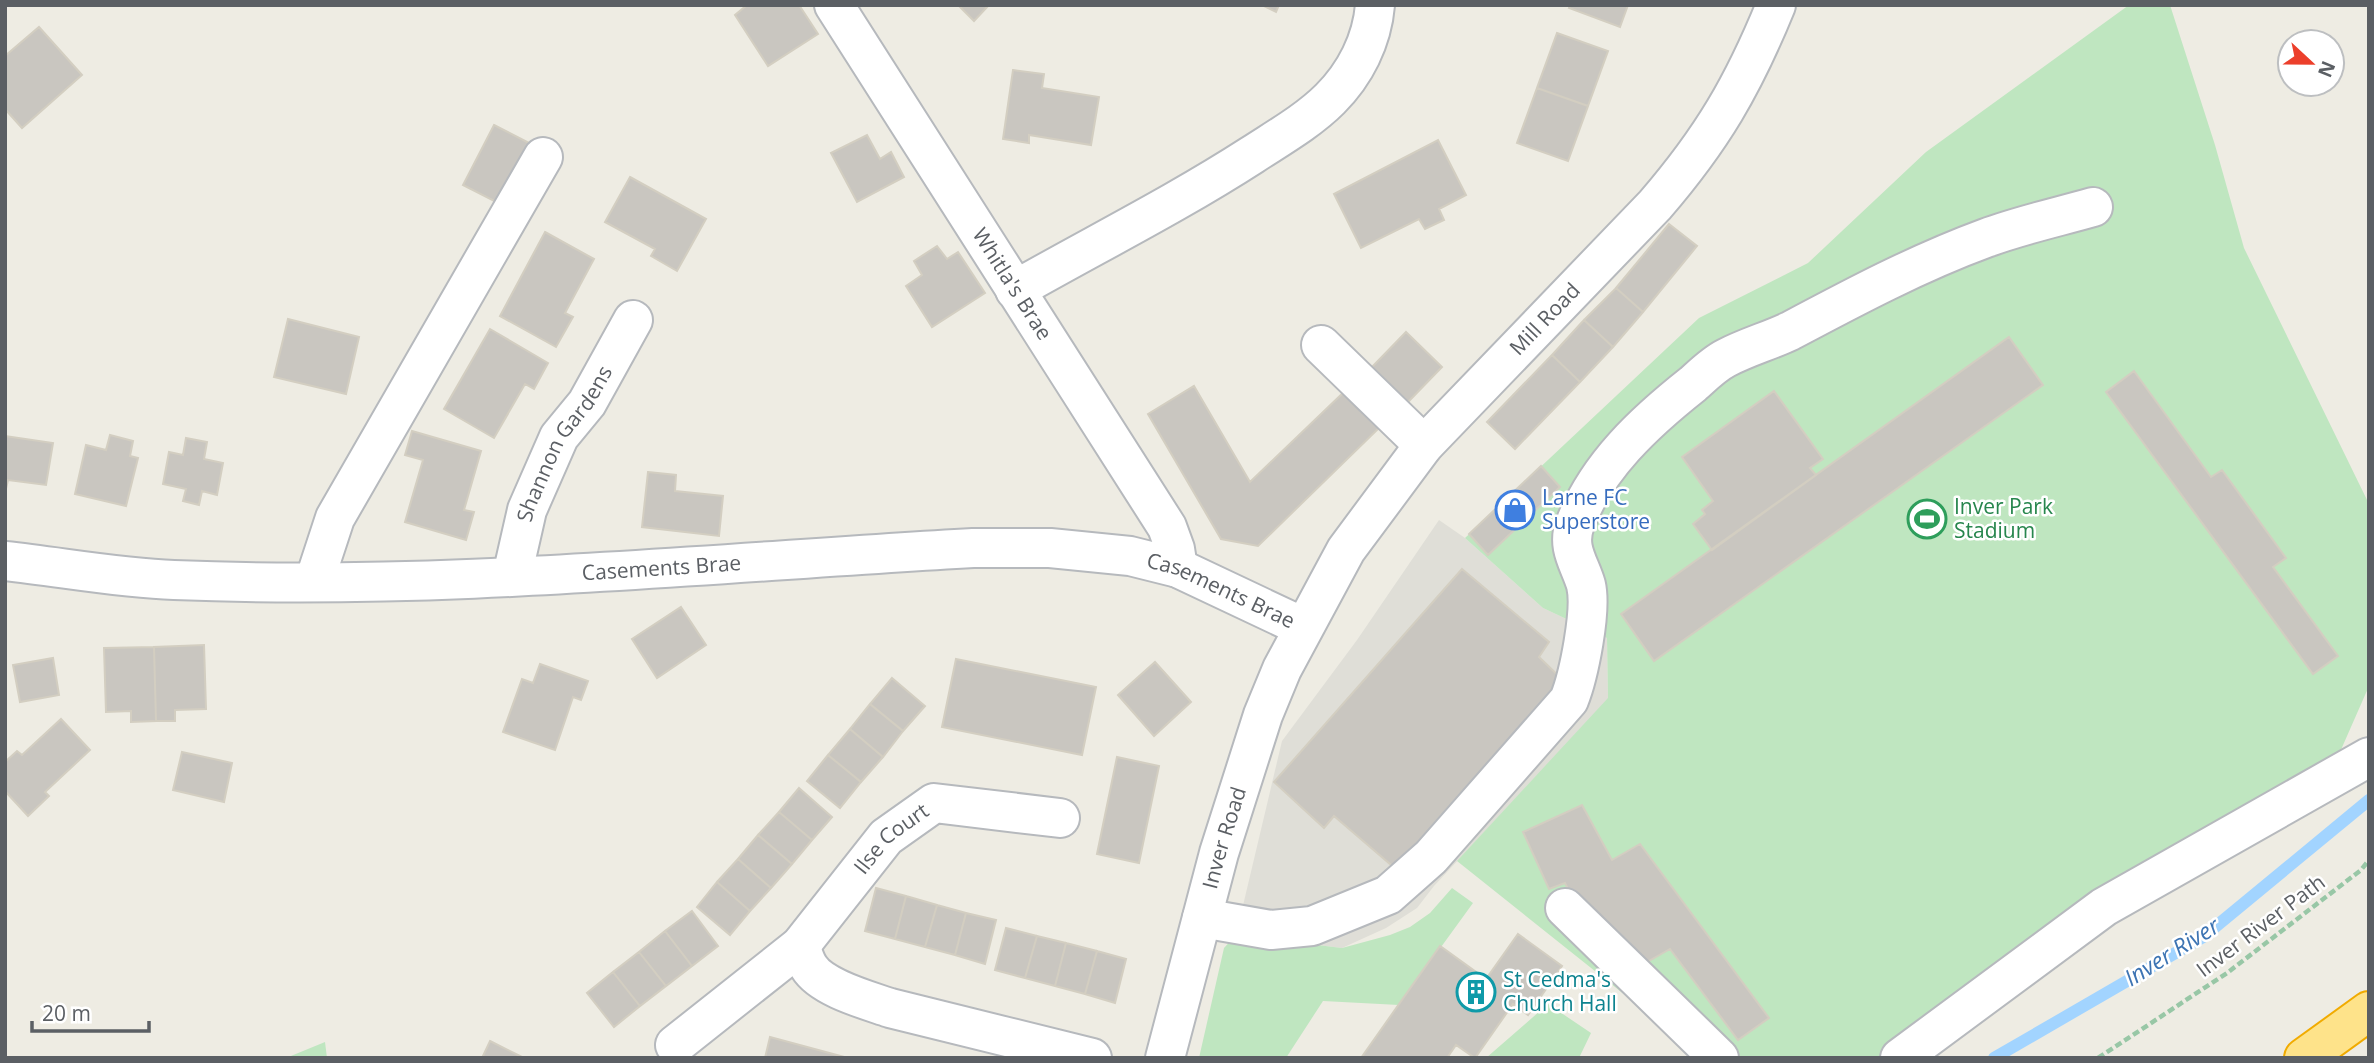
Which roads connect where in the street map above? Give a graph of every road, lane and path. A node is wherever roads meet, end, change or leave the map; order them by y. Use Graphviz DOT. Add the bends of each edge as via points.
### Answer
graph roads {
  1 [pos="834,5"];
  2 [pos="1375,5"];
  3 [pos="1776,5"];
  4 [pos="543,158"];
  5 [pos="2093,207"];
  6 [pos="1015,290"];
  7 [pos="634,320"];
  8 [pos="1321,345"];
  9 [pos="1424,445"];
  10 [pos="5,561"];
  11 [pos="1178,568"];
  12 [pos="512,576"];
  13 [pos="314,582"];
  14 [pos="1303,626"];
  15 [pos="2369,757"];
  16 [pos="1060,818"];
  17 [pos="2369,860"];
  18 [pos="1565,908"];
  19 [pos="1202,918"];
  20 [pos="800,946"];
  21 [pos="2369,1011"];
  22 [pos="675,1045"];
  23 [pos="1091,1058"];
  24 [pos="1165,1058"];
  25 [pos="1719,1058"];
  26 [pos="1900,1058"];
  27 [pos="2098,1058"];
  28 [pos="2304,1058"];
  1 -- 6 [label="street, Whitla's Brae"];
  2 -- 6 [label="street" via="1373,29 1357,64 1330,99 1228,170"];
  3 -- 9 [label="street, Mill Road" via="1731,104 1682,174"];
  4 -- 13 [label="street" via="335,517"];
  5 -- 19 [label="street" via="1987,238 1877,284 1785,333 1724,359 1672,400 1613,458 1587,495 1574,528 1573,556 1586,587 1586,614 1582,656 1569,699 1431,857 1388,895 1312,926 1271,930"];
  6 -- 11 [label="street, Whitla's Brae" via="1167,527"];
  7 -- 12 [label="street, Shannon Gardens" via="587,403 559,438 527,510"];
  8 -- 9 [label="street"];
  9 -- 14 [label="street, Mill Road" via="1346,550"];
  10 -- 13 [label="street, Casements Brae" via="171,580"];
  11 -- 12 [label="street, Casements Brae" via="1087,551 973,548"];
  11 -- 14 [label="street, Casements Brae"];
  12 -- 13 [label="street, Casements Brae"];
  14 -- 19 [label="street, Inver Road" via="1263,715"];
  15 -- 26 [label="street" via="2104,907"];
  16 -- 20 [label="street, Ilse Court" via="934,803 886,837"];
  17 -- 27 [label="path, Inver River Path" via="2227,973"];
  18 -- 25 [label="street"];
  19 -- 24 [label="street, Inver Road"];
  20 -- 22 [label="street, Ilse Court"];
  20 -- 23 [label="street" via="819,977 869,1001"];
  21 -- 28 [label="highway"];
}
